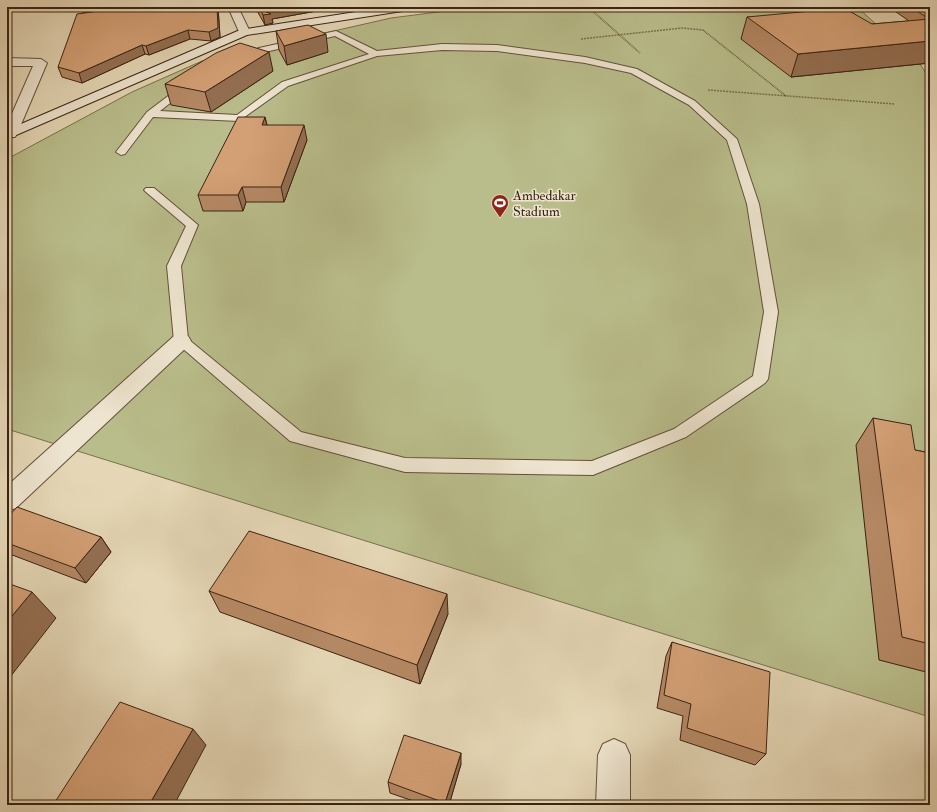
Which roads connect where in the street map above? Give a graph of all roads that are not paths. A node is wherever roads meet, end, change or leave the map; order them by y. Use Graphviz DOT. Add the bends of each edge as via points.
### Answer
graph roads {
  1 [pos="233,7"];
  2 [pos="409,7"];
  3 [pos="244,32"];
  4 [pos="376,54"];
  5 [pos="7,62"];
  6 [pos="235,62"];
  7 [pos="194,81"];
  8 [pos="150,114"];
  9 [pos="9,134"];
  10 [pos="121,152"];
  11 [pos="150,190"];
  12 [pos="181,341"];
  13 [pos="7,501"];
  14 [pos="614,755"];
  15 [pos="612,805"];
  1 -- 3 [label="street"];
  2 -- 3 [label="street"];
  3 -- 9 [label="street"];
  4 -- 6 [label="lane" via="336,33 262,50"];
  4 -- 8 [label="lane" via="285,84 239,118"];
  4 -- 12 [label="lane" via="442,47 497,48 585,60 634,72 692,104 732,139 753,204 771,312 760,379 680,433 593,468 405,465 296,437"];
  5 -- 9 [label="street" via="41,62"];
  7 -- 8 [label="lane"];
  8 -- 10 [label="lane"];
  11 -- 12 [label="lane" via="192,225 174,266"];
  12 -- 13 [label="street"];
  14 -- 15 [label="street"];
}
